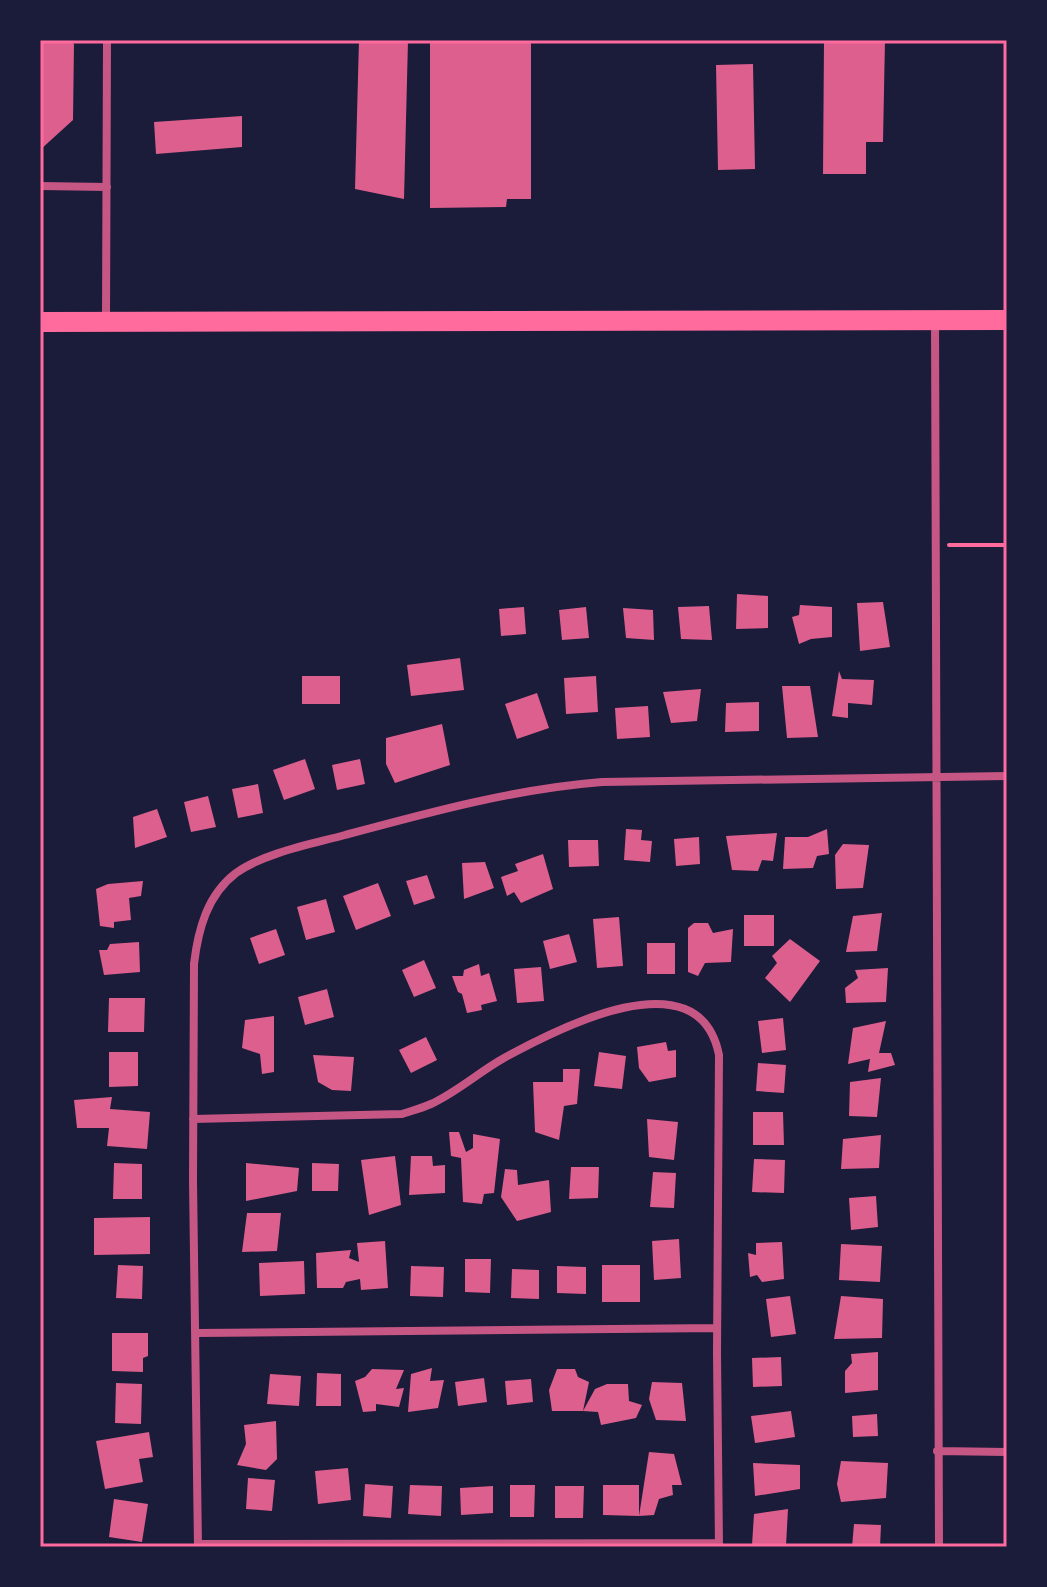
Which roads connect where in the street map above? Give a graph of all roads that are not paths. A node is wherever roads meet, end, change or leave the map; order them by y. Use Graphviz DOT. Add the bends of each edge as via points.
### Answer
graph roads {
  1 [pos="107,40"];
  2 [pos="40,186"];
  3 [pos="107,187"];
  4 [pos="935,320"];
  5 [pos="1007,320"];
  6 [pos="40,322"];
  7 [pos="106,322"];
  8 [pos="936,776"];
  9 [pos="1007,776"];
  10 [pos="193,1119"];
  11 [pos="717,1328"];
  12 [pos="196,1333"];
  13 [pos="937,1451"];
  14 [pos="1007,1452"];
  15 [pos="719,1545"];
  16 [pos="198,1546"];
  17 [pos="939,1547"];
  1 -- 3 [label="street"];
  2 -- 3 [label="street"];
  3 -- 7 [label="street"];
  4 -- 5 [label="main road"];
  4 -- 7 [label="main road"];
  4 -- 8 [label="street"];
  6 -- 7 [label="main road"];
  8 -- 9 [label="street"];
  8 -- 10 [label="street" via="557,786 388,823 256,862 217,893 197,939"];
  8 -- 13 [label="street"];
  10 -- 11 [label="street" via="402,1114 432,1104 504,1058 619,1007 645,1004 695,1013 716,1040 719,1055"];
  10 -- 12 [label="street"];
  11 -- 12 [label="street"];
  11 -- 15 [label="street"];
  12 -- 16 [label="street"];
  13 -- 14 [label="street"];
  13 -- 17 [label="street"];
  15 -- 16 [label="street"];
}
